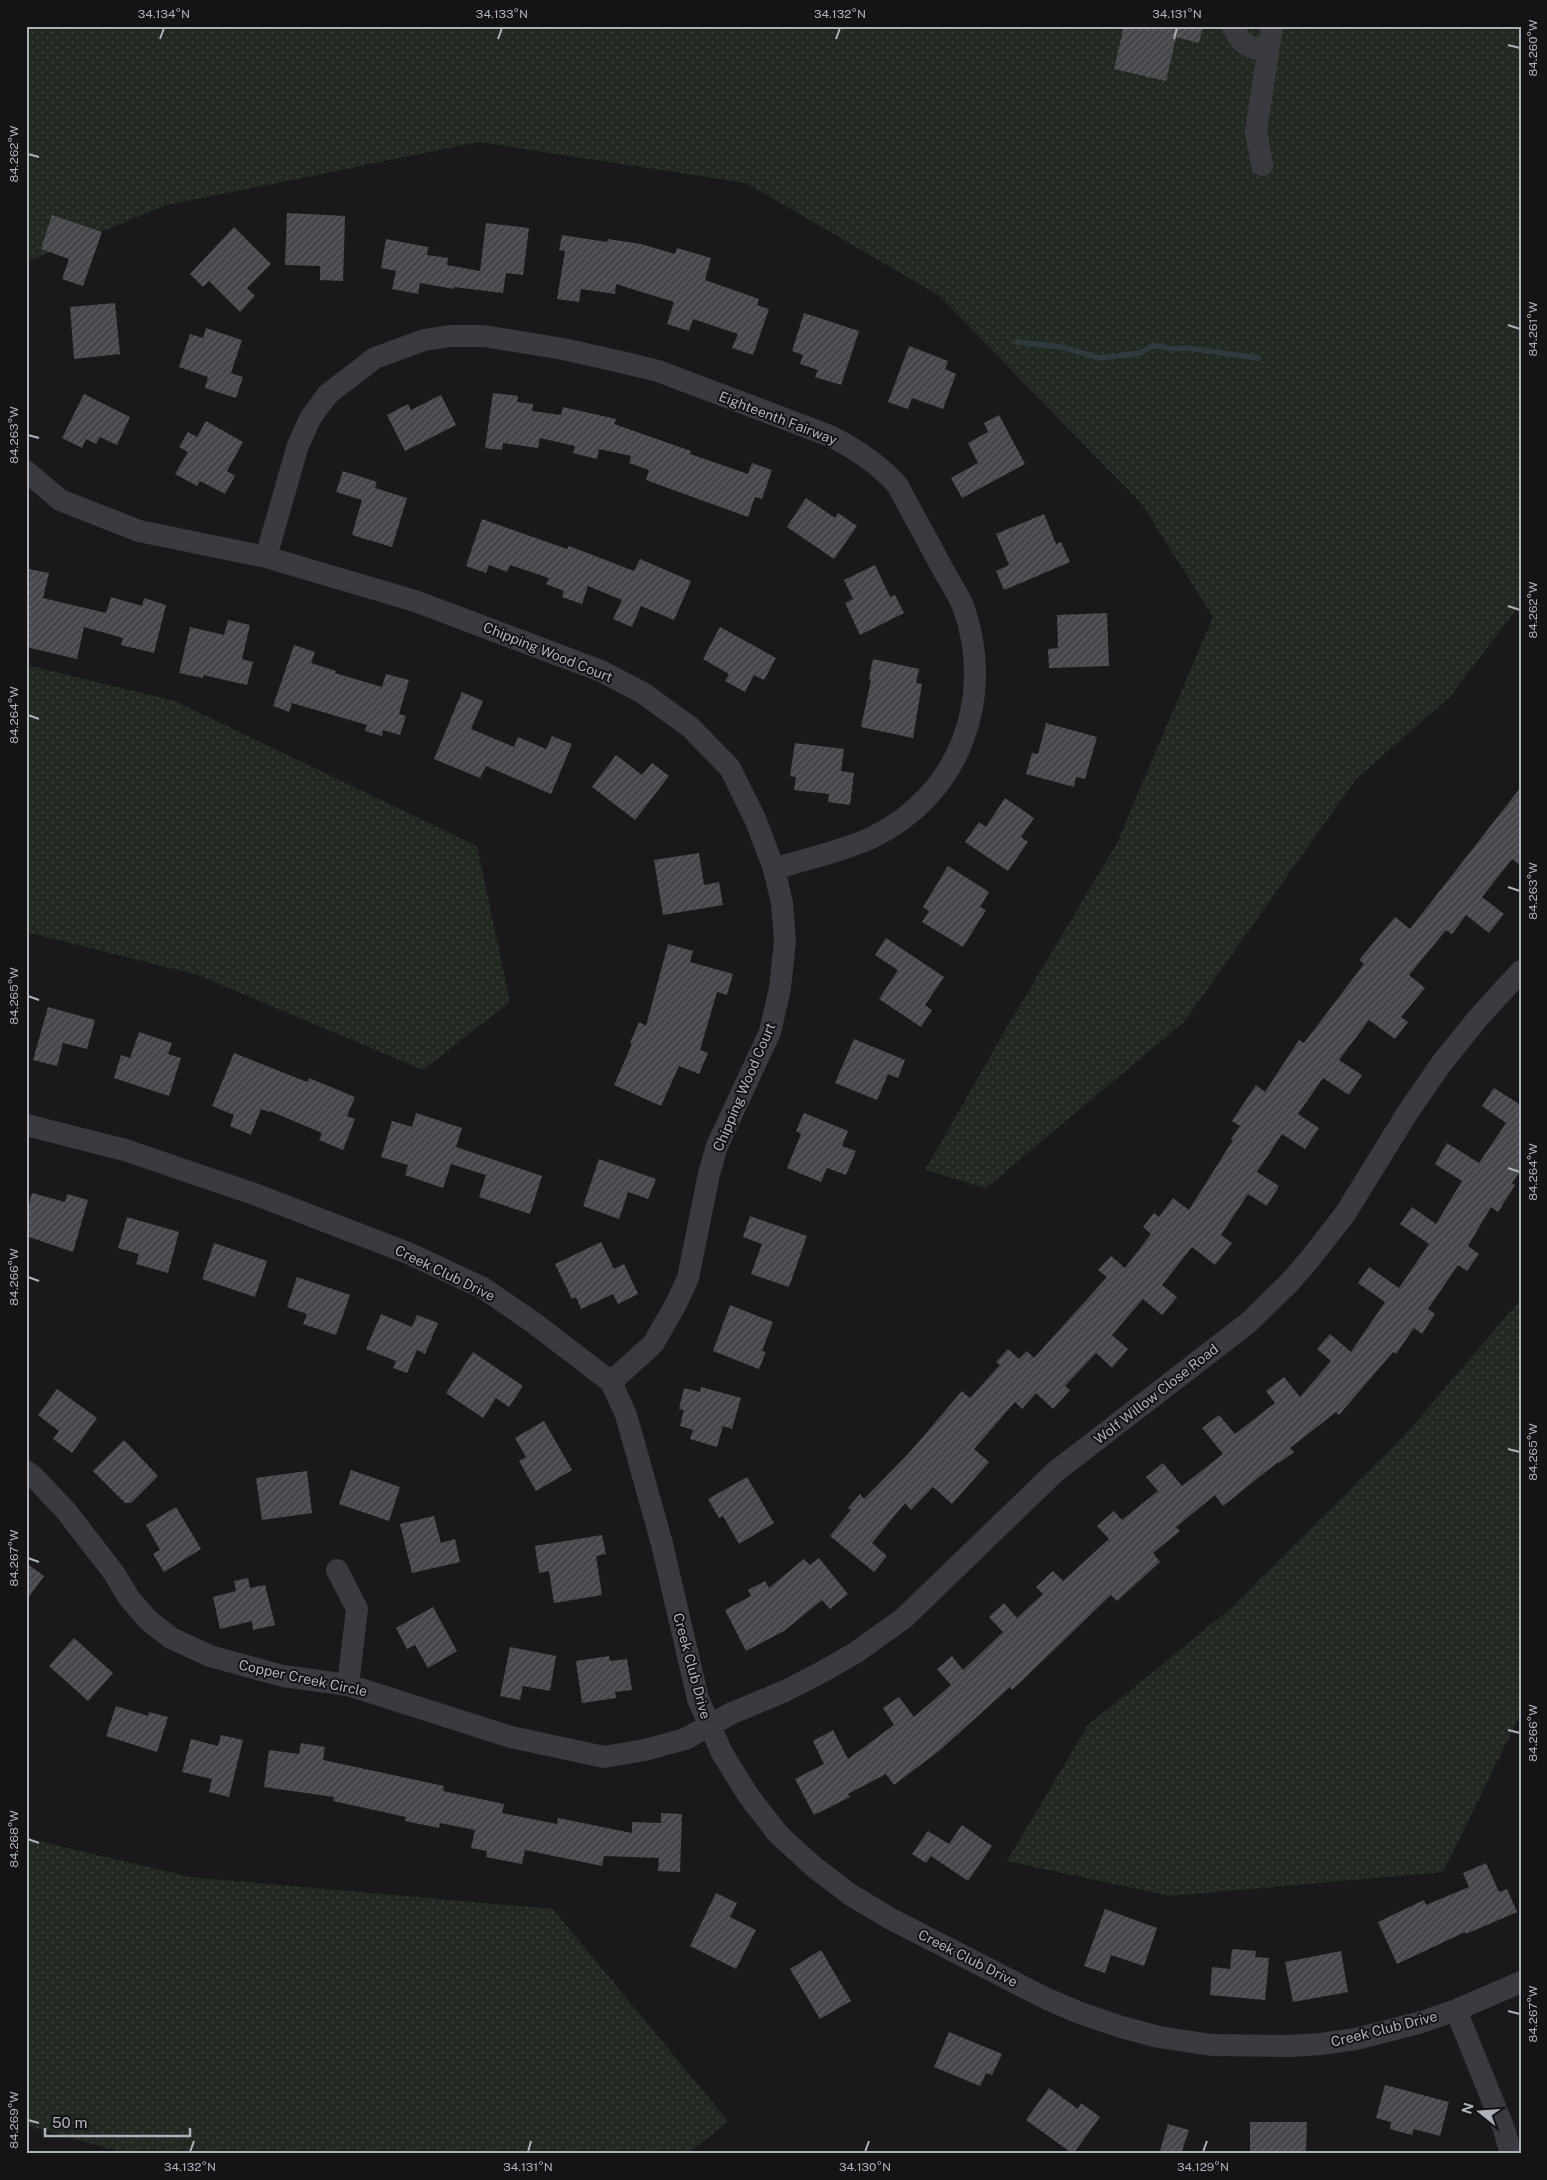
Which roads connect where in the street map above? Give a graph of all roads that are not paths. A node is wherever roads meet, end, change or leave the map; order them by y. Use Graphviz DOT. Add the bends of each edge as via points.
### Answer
graph roads {
  1 [pos="1234,26"];
  2 [pos="1272,26"];
  3 [pos="1268,52"];
  4 [pos="1262,166"];
  5 [pos="26,471"];
  6 [pos="266,557"];
  7 [pos="774,869"];
  8 [pos="1521,971"];
  9 [pos="26,1125"];
  10 [pos="611,1382"];
  11 [pos="26,1472"];
  12 [pos="337,1570"];
  13 [pos="348,1685"];
  14 [pos="708,1726"];
  15 [pos="1521,1982"];
  16 [pos="1456,2010"];
  17 [pos="1511,2154"];
  1 -- 3 [label="street" via="1238,39 1248,47"];
  2 -- 3 [label="street"];
  3 -- 4 [label="street" via="1256,131"];
  5 -- 6 [label="street, Chipping Wood Court" via="60,500 139,531"];
  6 -- 7 [label="street, Chipping Wood Court" via="415,601 602,670 643,693 690,727 730,768 756,821"];
  6 -- 7 [label="street, Eighteenth Fairway" via="298,445 328,394 375,358 433,339 484,336 563,349 650,369 830,436 856,449 898,486 962,604 976,659 972,716 946,774 898,823 842,850"];
  7 -- 10 [label="street, Chipping Wood Court" via="782,903 785,941 780,988 770,1032 717,1146 688,1278 653,1344"];
  8 -- 14 [label="street, Wolf Willow Close Road" via="1441,1064 1345,1214 1309,1260 1248,1323 1055,1472 911,1612 880,1637 820,1673"];
  9 -- 10 [label="street, Creek Club Drive" via="125,1150 257,1195 408,1253 483,1288"];
  10 -- 14 [label="street, Creek Club Drive" via="626,1415 637,1454 662,1544 698,1699"];
  11 -- 13 [label="street, Copper Creek Circle" via="66,1511 148,1620 171,1638 210,1656 283,1676"];
  12 -- 13 [label="street" via="357,1609"];
  13 -- 14 [label="street, Copper Creek Circle" via="511,1736 604,1757 645,1750 685,1738"];
  14 -- 16 [label="street, Creek Club Drive" via="748,1795 778,1834 814,1868 891,1919 1080,2013 1159,2037 1211,2045 1260,2047 1356,2039"];
  15 -- 16 [label="street, Creek Club Drive"];
  16 -- 17 [label="street"];
}
